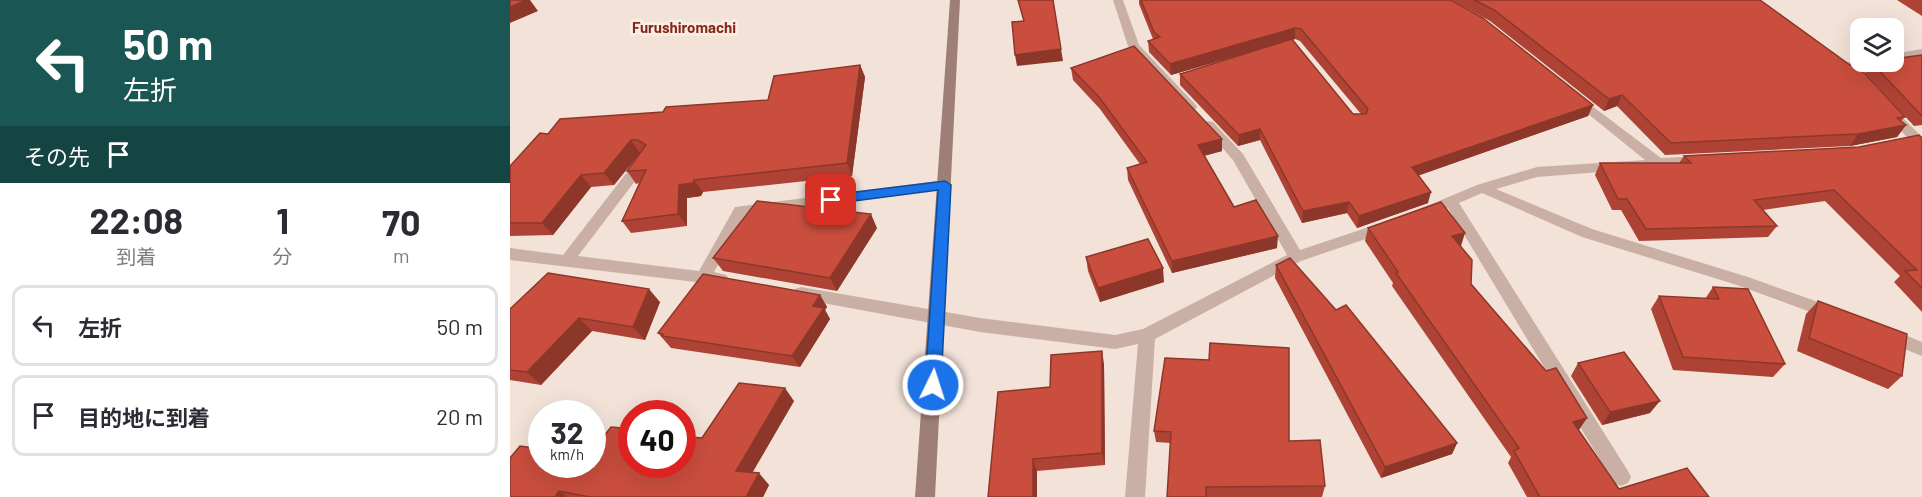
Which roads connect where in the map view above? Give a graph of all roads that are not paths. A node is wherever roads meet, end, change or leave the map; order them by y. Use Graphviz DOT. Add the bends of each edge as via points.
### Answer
graph roads {
  1 [pos="956,0"];
  2 [pos="1118,0"];
  3 [pos="1922,52"];
  4 [pos="1904,55"];
  5 [pos="1850,65"];
  6 [pos="1847,66"];
  7 [pos="1566,90"];
  8 [pos="1885,106"];
  9 [pos="1916,141"];
  10 [pos="645,158"];
  11 [pos="1714,159"];
  12 [pos="1657,162"];
  13 [pos="945,185"];
  14 [pos="1482,188"];
  15 [pos="1452,203"];
  16 [pos="1418,215"];
  17 [pos="1396,223"];
  18 [pos="510,254"];
  19 [pos="1296,256"];
  20 [pos="568,259"];
  21 [pos="704,276"];
  22 [pos="739,282"];
  23 [pos="785,290"];
  24 [pos="937,318"];
  25 [pos="1845,319"];
  26 [pos="1877,331"];
  27 [pos="1147,335"];
  28 [pos="1922,348"];
  29 [pos="1621,477"];
  30 [pos="925,497"];
  31 [pos="1135,497"];
  1 -- 13 [label="street"];
  2 -- 19 [label="street" via="1134,45 1174,80 1238,158"];
  3 -- 4 [label="street"];
  5 -- 6 [label="street"];
  7 -- 12 [label="street"];
  8 -- 9 [label="street"];
  10 -- 20 [label="street"];
  11 -- 12 [label="street"];
  12 -- 14 [label="street" via="1537,172"];
  13 -- 21 [label="street" via="740,211"];
  13 -- 24 [label="street"];
  14 -- 15 [label="street"];
  14 -- 25 [label="street" via="1587,233 1742,281"];
  15 -- 16 [label="street"];
  15 -- 29 [label="street"];
  17 -- 19 [label="street"];
  18 -- 20 [label="street"];
  19 -- 27 [label="street"];
  20 -- 21 [label="street"];
  21 -- 22 [label="street"];
  23 -- 24 [label="street"];
  24 -- 27 [label="street" via="1115,342"];
  24 -- 30 [label="street"];
  26 -- 28 [label="street"];
  27 -- 31 [label="street"];
}
